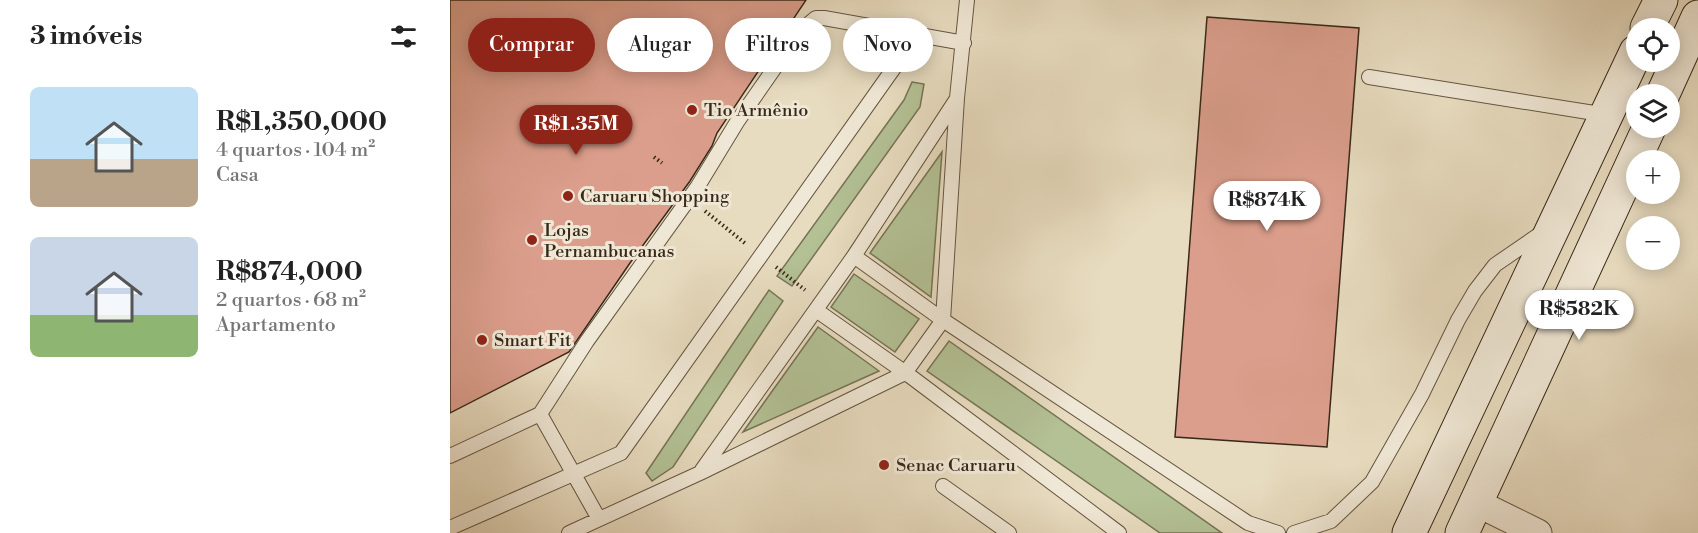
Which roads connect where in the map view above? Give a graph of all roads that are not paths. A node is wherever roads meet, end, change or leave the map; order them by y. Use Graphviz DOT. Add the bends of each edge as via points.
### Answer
graph roads {
  1 [pos="967,0"];
  2 [pos="1661,0"];
  3 [pos="1698,17"];
  4 [pos="1652,18"];
  5 [pos="843,21"];
  6 [pos="933,37"];
  7 [pos="964,43"];
  8 [pos="891,72"];
  9 [pos="1627,72"];
  10 [pos="1369,77"];
  11 [pos="1668,84"];
  12 [pos="957,98"];
  13 [pos="1607,115"];
  14 [pos="1644,138"];
  15 [pos="1557,222"];
  16 [pos="854,256"];
  17 [pos="816,309"];
  18 [pos="943,320"];
  19 [pos="905,373"];
  20 [pos="540,414"];
  21 [pos="450,456"];
  22 [pos="700,473"];
  23 [pos="573,474"];
  24 [pos="943,486"];
  25 [pos="1477,503"];
  26 [pos="599,519"];
  27 [pos="450,528"];
  28 [pos="569,533"];
  29 [pos="1010,533"];
  30 [pos="1119,533"];
  31 [pos="1278,533"];
  32 [pos="1294,533"];
  33 [pos="1408,533"];
  34 [pos="1462,533"];
  35 [pos="1538,533"];
  1 -- 7 [label="lane"];
  2 -- 4 [label="main road"];
  3 -- 11 [label="main road"];
  5 -- 20 [label="lane" via="816,18 785,53"];
  6 -- 7 [label="lane"];
  7 -- 12 [label="lane"];
  8 -- 23 [label="lane" via="621,453"];
  9 -- 13 [label="main road"];
  10 -- 13 [label="lane"];
  12 -- 16 [label="lane"];
  12 -- 18 [label="lane"];
  13 -- 15 [label="main road"];
  14 -- 25 [label="main road"];
  15 -- 32 [label="lane" via="1495,265 1475,291 1372,482 1331,521"];
  15 -- 33 [label="main road"];
  16 -- 17 [label="lane"];
  16 -- 18 [label="lane"];
  17 -- 19 [label="lane"];
  17 -- 22 [label="lane"];
  18 -- 19 [label="lane"];
  18 -- 31 [label="lane" via="1248,523"];
  19 -- 22 [label="lane"];
  19 -- 30 [label="lane"];
  20 -- 21 [label="lane"];
  20 -- 23 [label="lane"];
  22 -- 26 [label="lane"];
  23 -- 26 [label="lane"];
  23 -- 27 [label="lane"];
  24 -- 29 [label="lane"];
  25 -- 34 [label="main road"];
  25 -- 35 [label="street"];
  26 -- 28 [label="lane"];
}
